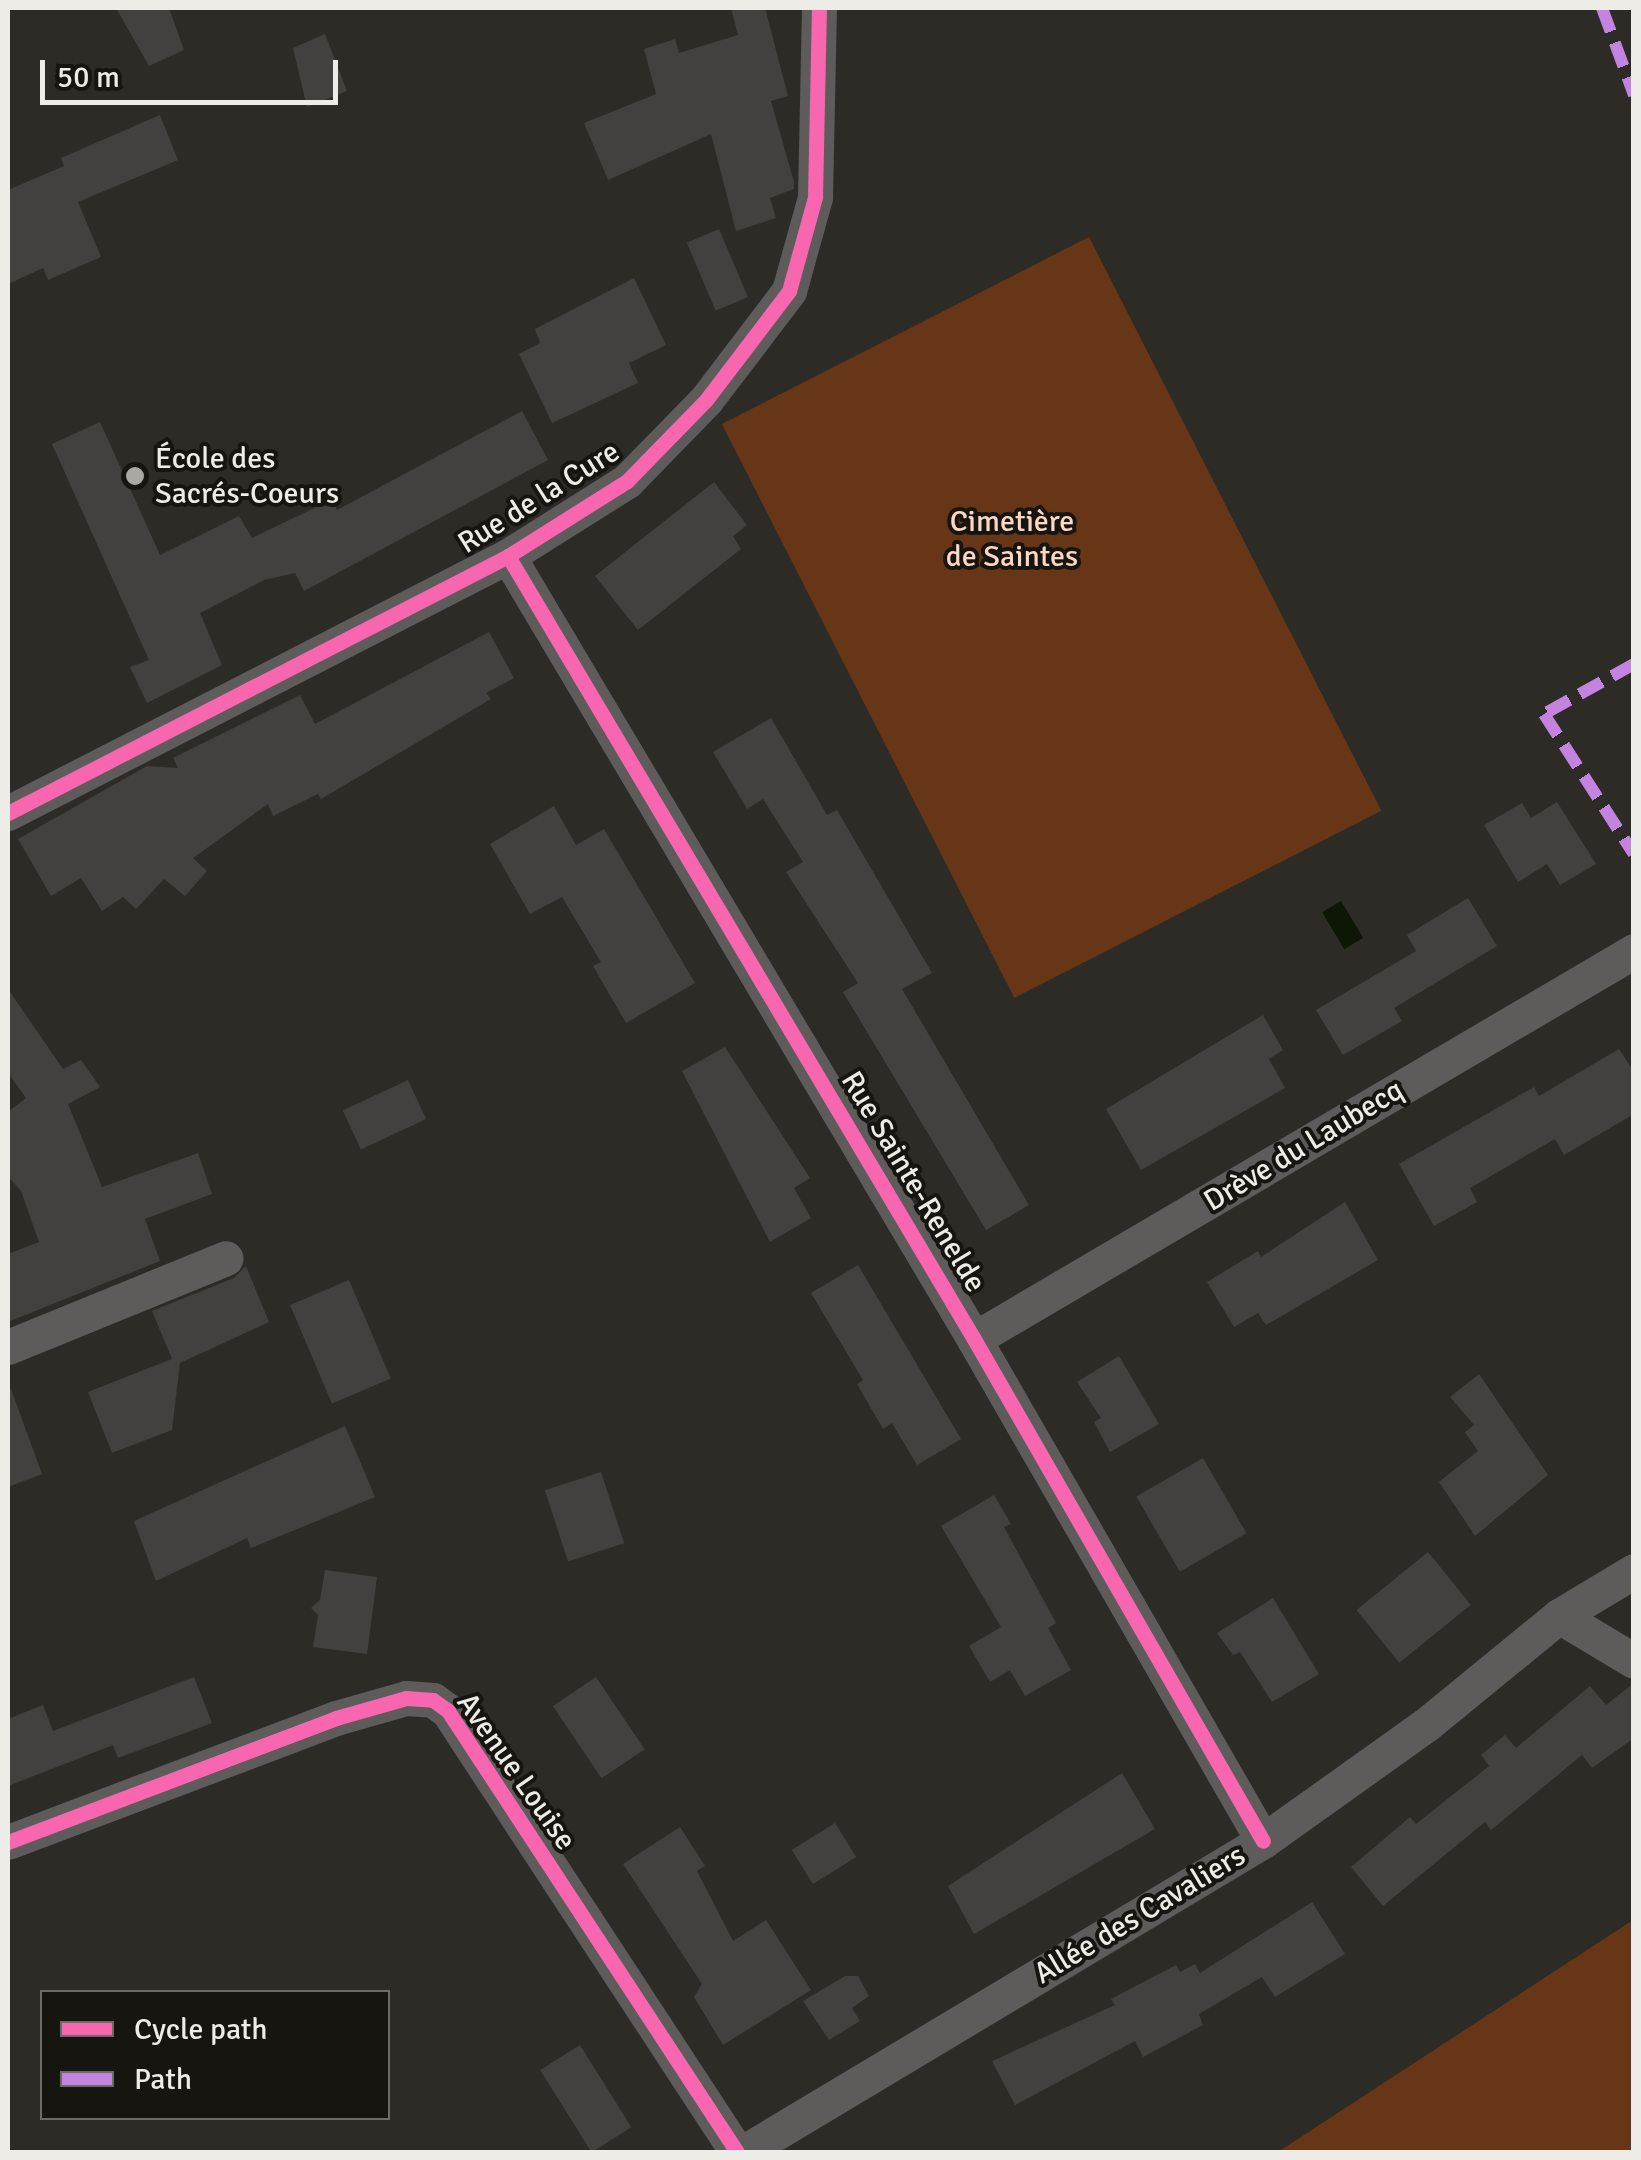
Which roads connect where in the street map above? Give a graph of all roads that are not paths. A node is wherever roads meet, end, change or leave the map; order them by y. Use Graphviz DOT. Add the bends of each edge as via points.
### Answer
graph roads {
  1 [pos="819,8"];
  2 [pos="508,556"];
  3 [pos="8,813"];
  4 [pos="1634,952"];
  5 [pos="226,1258"];
  6 [pos="974,1339"];
  7 [pos="8,1347"];
  8 [pos="1623,1575"];
  9 [pos="1558,1616"];
  10 [pos="1634,1661"];
  11 [pos="1264,1841"];
  12 [pos="8,1842"];
  13 [pos="741,2152"];
  1 -- 2 [label="street, Rue de la Cure" via="815,197 788,291 706,400 628,481"];
  2 -- 3 [label="street, Rue de la Cure"];
  2 -- 6 [label="street, Rue Sainte-Renelde"];
  4 -- 6 [label="street, Drève du Laubecq"];
  5 -- 7 [label="street"];
  6 -- 11 [label="street, Rue Sainte-Renelde"];
  8 -- 9 [label="street, Allée des Cavaliers"];
  9 -- 10 [label="street"];
  9 -- 11 [label="street, Allée des Cavaliers" via="1426,1724"];
  11 -- 13 [label="street, Allée des Cavaliers"];
  12 -- 13 [label="street, Avenue Louise" via="336,1718 406,1698 433,1700 448,1711"];
}
